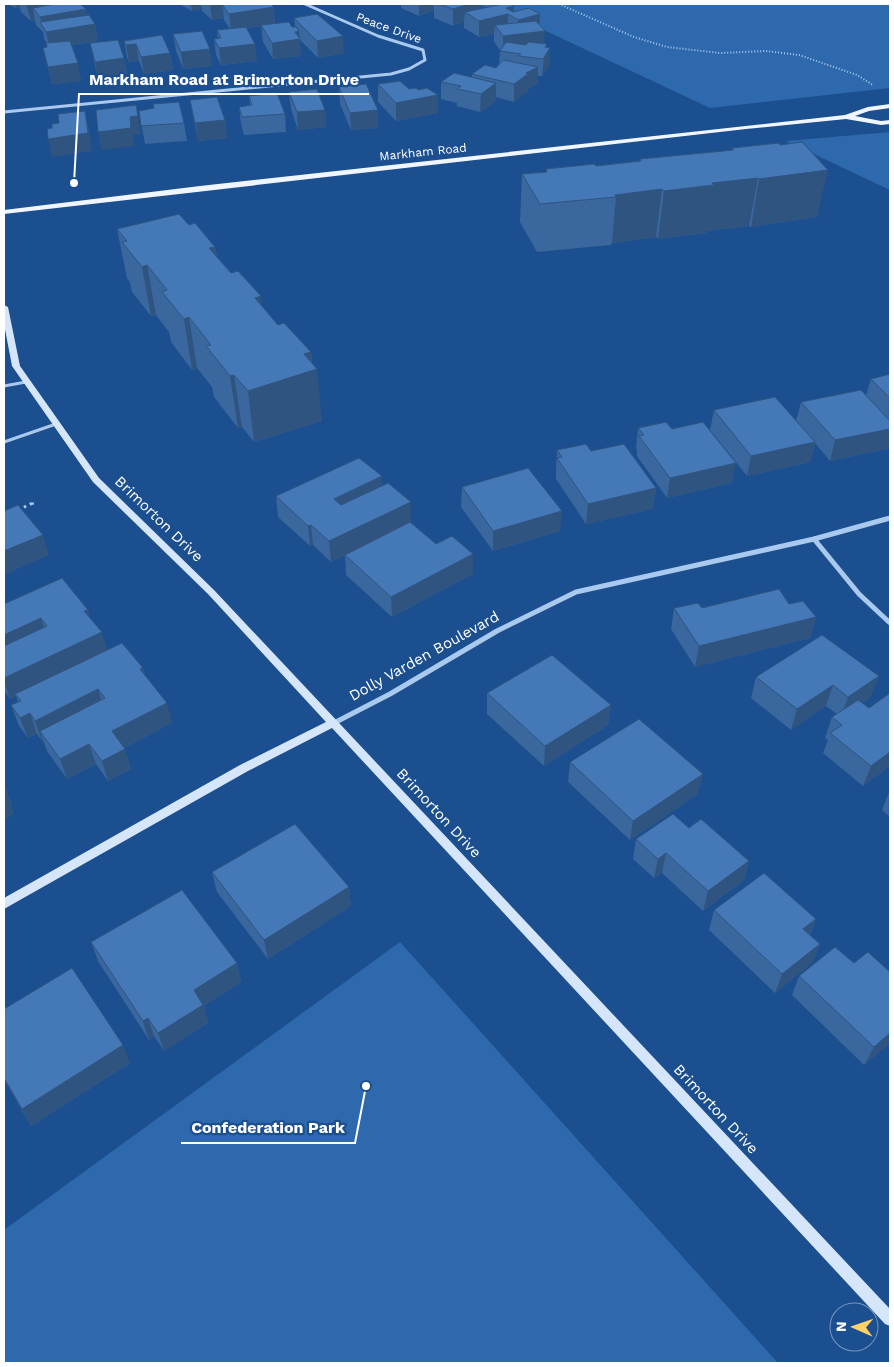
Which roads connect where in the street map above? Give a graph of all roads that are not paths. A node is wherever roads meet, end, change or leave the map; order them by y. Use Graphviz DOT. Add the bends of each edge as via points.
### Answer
graph roads {
  1 [pos="305,4"];
  2 [pos="890,106"];
  3 [pos="4,112"];
  4 [pos="846,117"];
  5 [pos="890,122"];
  6 [pos="4,212"];
  7 [pos="4,307"];
  8 [pos="26,382"];
  9 [pos="4,386"];
  10 [pos="56,424"];
  11 [pos="4,442"];
  12 [pos="890,518"];
  13 [pos="814,538"];
  14 [pos="890,623"];
  15 [pos="334,723"];
  16 [pos="4,904"];
  17 [pos="890,1319"];
  1 -- 3 [label="street, Peace Drive" via="378,36 423,50 425,60 403,72"];
  2 -- 4 [label="main road, Markham Road"];
  4 -- 5 [label="main road, Markham Road"];
  4 -- 6 [label="main road, Markham Road"];
  7 -- 8 [label="street, Brimorton Drive" via="16,366"];
  8 -- 9 [label="lane"];
  8 -- 10 [label="street, Brimorton Drive"];
  10 -- 11 [label="lane"];
  10 -- 15 [label="street, Brimorton Drive" via="96,480 211,592"];
  12 -- 13 [label="street, Dolly Varden Boulevard"];
  13 -- 14 [label="street" via="841,574"];
  13 -- 15 [label="street, Dolly Varden Boulevard" via="576,592 498,631"];
  15 -- 16 [label="street, Dolly Varden Boulevard" via="244,768"];
  15 -- 17 [label="street, Brimorton Drive"];
}
